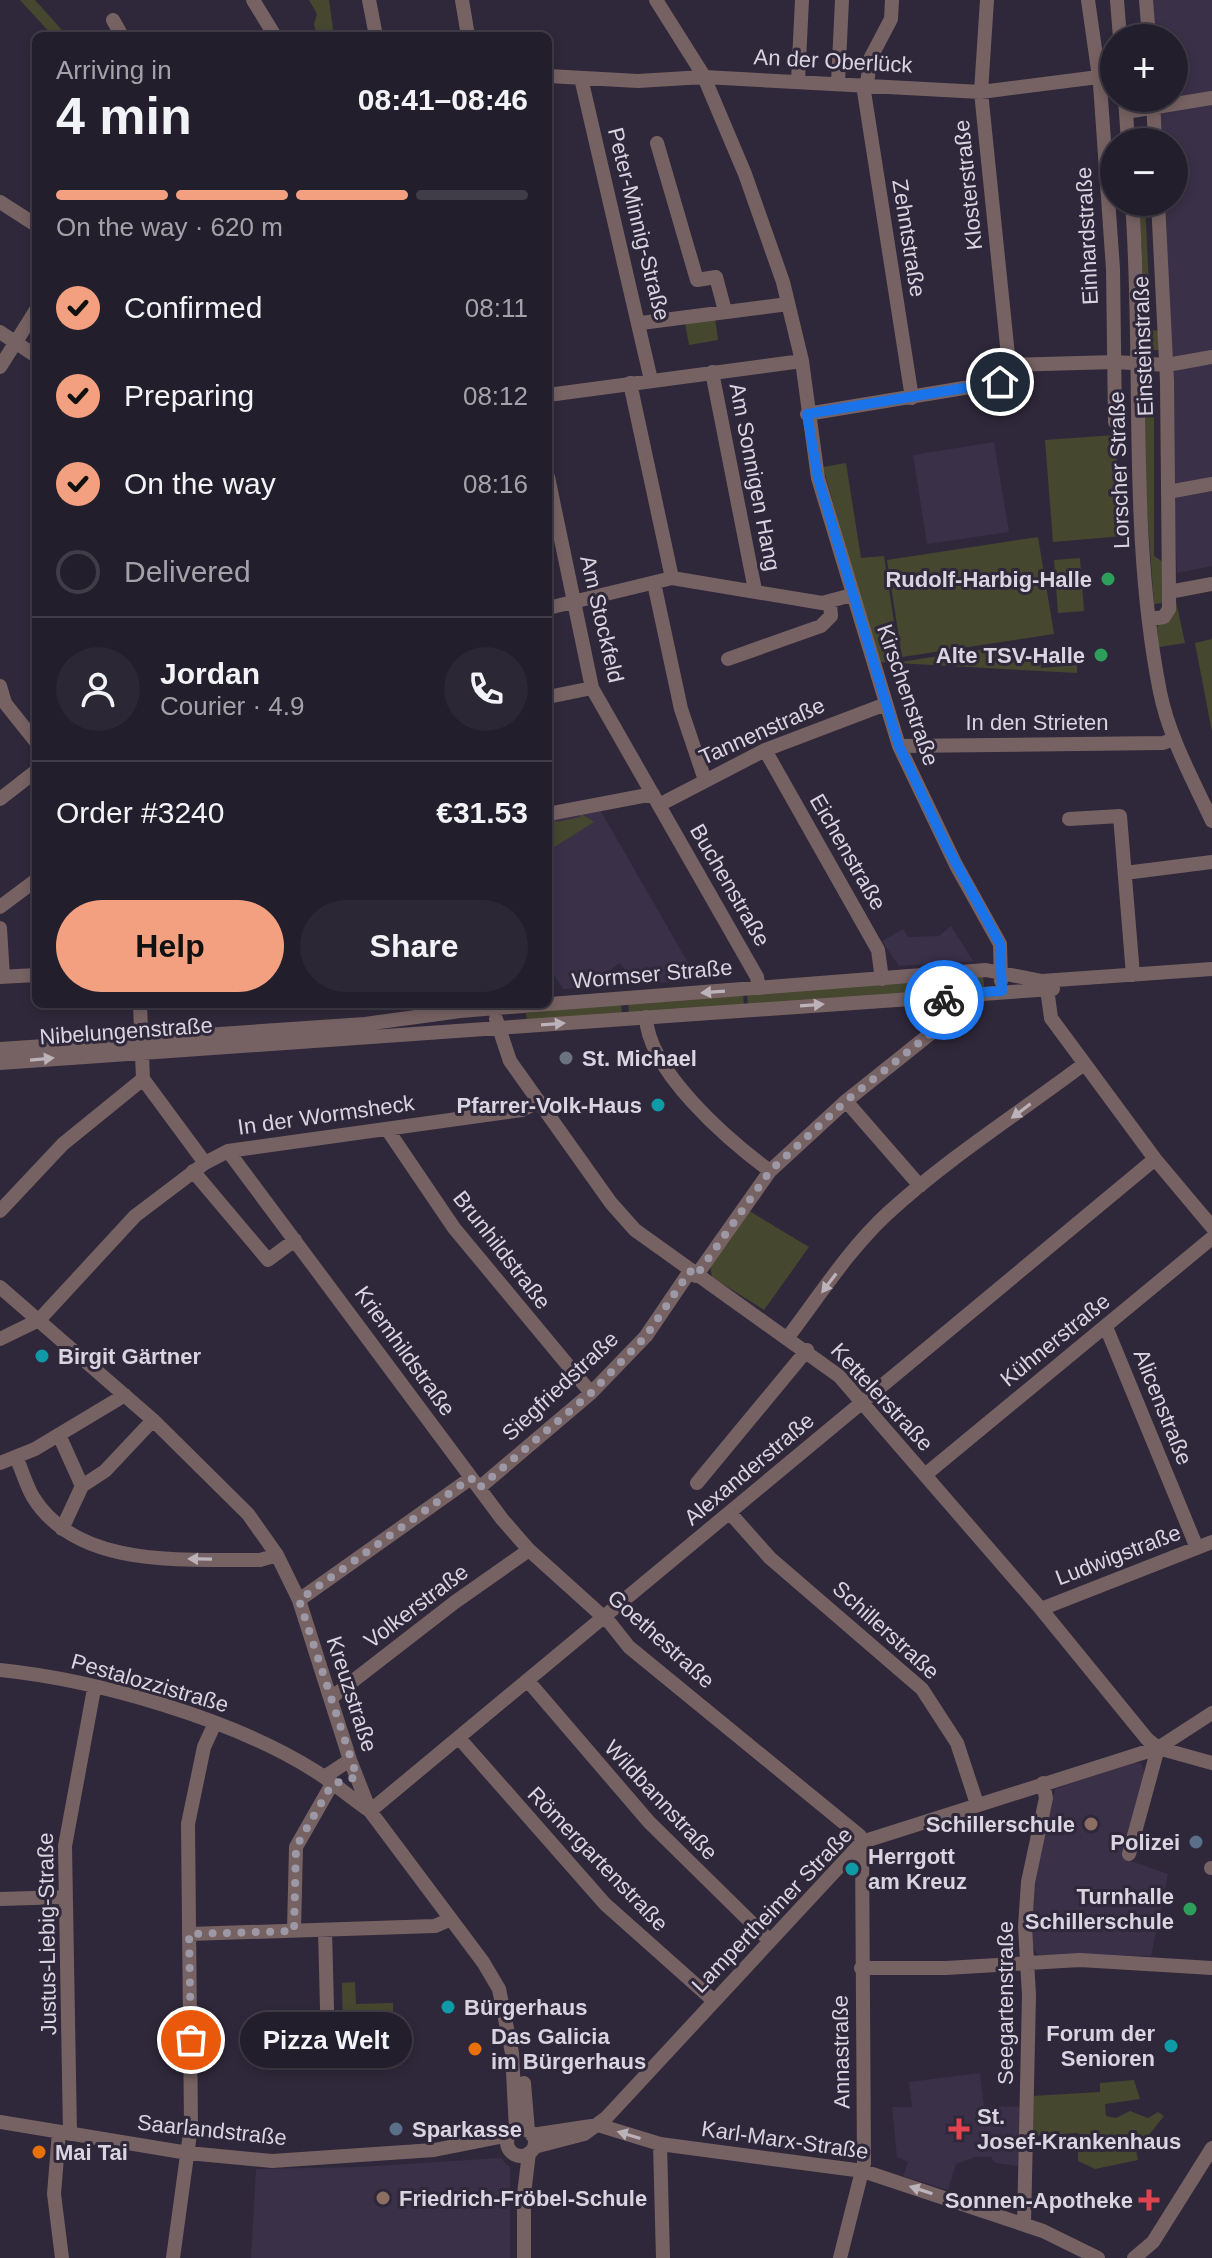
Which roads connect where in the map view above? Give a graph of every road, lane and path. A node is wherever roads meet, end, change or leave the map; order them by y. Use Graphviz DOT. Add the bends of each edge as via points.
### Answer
graph roads {
  1 [pos="253,0"];
  2 [pos="369,0"];
  3 [pos="462,0"];
  4 [pos="656,0"];
  5 [pos="802,0"];
  6 [pos="842,0"];
  7 [pos="892,0"];
  8 [pos="987,0"];
  9 [pos="1088,0"];
  10 [pos="1117,0"];
  11 [pos="1146,0"];
  12 [pos="113,20"];
  13 [pos="1119,24"];
  14 [pos="1148,24"];
  15 [pos="120,32"];
  16 [pos="273,32"];
  17 [pos="375,32"];
  18 [pos="467,32"];
  19 [pos="1100,51"];
  20 [pos="552,76"];
  21 [pos="704,77"];
  22 [pos="1100,77"];
  23 [pos="581,78"];
  24 [pos="798,81"];
  25 [pos="838,83"];
  26 [pos="865,85"];
  27 [pos="981,92"];
  28 [pos="1212,98"];
  29 [pos="1188,100"];
  30 [pos="1107,112"];
  31 [pos="657,143"];
  32 [pos="0,202"];
  33 [pos="1133,216"];
  34 [pos="1159,216"];
  35 [pos="32,222"];
  36 [pos="788,304"];
  37 [pos="725,311"];
  38 [pos="32,316"];
  39 [pos="641,323"];
  40 [pos="0,332"];
  41 [pos="15,343"];
  42 [pos="32,354"];
  43 [pos="1212,357"];
  44 [pos="802,361"];
  45 [pos="1115,362"];
  46 [pos="1009,365"];
  47 [pos="1167,365"];
  48 [pos="1139,366"];
  49 [pos="0,367"];
  50 [pos="712,372"];
  51 [pos="651,380"];
  52 [pos="630,383"];
  53 [pos="552,394"];
  54 [pos="912,398"];
  55 [pos="807,414"];
  56 [pos="1115,422"];
  57 [pos="1212,484"];
  58 [pos="1168,492"];
  59 [pos="552,500"];
  60 [pos="672,578"];
  61 [pos="654,583"];
  62 [pos="1212,584"];
  63 [pos="755,590"];
  64 [pos="1169,592"];
  65 [pos="852,595"];
  66 [pos="574,602"];
  67 [pos="830,602"];
  68 [pos="552,607"];
  69 [pos="1150,619"];
  70 [pos="728,659"];
  71 [pos="0,686"];
  72 [pos="592,688"];
  73 [pos="552,696"];
  74 [pos="886,704"];
  75 [pos="32,737"];
  76 [pos="1174,739"];
  77 [pos="899,746"];
  78 [pos="765,750"];
  79 [pos="32,774"];
  80 [pos="705,780"];
  81 [pos="0,799"];
  82 [pos="656,800"];
  83 [pos="552,813"];
  84 [pos="1069,819"];
  85 [pos="1212,821"];
  86 [pos="1212,862"];
  87 [pos="1125,873"];
  88 [pos="32,883"];
  89 [pos="0,907"];
  90 [pos="0,928"];
  91 [pos="1212,969"];
  92 [pos="1002,972"];
  93 [pos="32,975"];
  94 [pos="1133,975"];
  95 [pos="2,977"];
  96 [pos="1212,978"];
  97 [pos="882,979"];
  98 [pos="1046,985"];
  99 [pos="759,988"];
  100 [pos="1002,991"];
  101 [pos="944,995"];
  102 [pos="552,1004"];
  103 [pos="140,1008"];
  104 [pos="454,1008"];
  105 [pos="459,1008"];
  106 [pos="461,1008"];
  107 [pos="474,1008"];
  108 [pos="510,1008"];
  109 [pos="489,1009"];
  110 [pos="646,1017"];
  111 [pos="500,1028"];
  112 [pos="475,1029"];
  113 [pos="447,1031"];
  114 [pos="142,1045"];
  115 [pos="0,1049"];
  116 [pos="0,1063"];
  117 [pos="1084,1064"];
  118 [pos="143,1079"];
  119 [pos="539,1101"];
  120 [pos="846,1101"];
  121 [pos="387,1129"];
  122 [pos="228,1151"];
  123 [pos="1155,1159"];
  124 [pos="199,1167"];
  125 [pos="770,1171"];
  126 [pos="920,1186"];
  127 [pos="0,1211"];
  128 [pos="1212,1227"];
  129 [pos="1212,1238"];
  130 [pos="295,1240"];
  131 [pos="693,1274"];
  132 [pos="0,1287"];
  133 [pos="39,1320"];
  134 [pos="1106,1327"];
  135 [pos="788,1337"];
  136 [pos="0,1339"];
  137 [pos="807,1350"];
  138 [pos="591,1393"];
  139 [pos="125,1395"];
  140 [pos="862,1402"];
  141 [pos="153,1420"];
  142 [pos="59,1435"];
  143 [pos="16,1457"];
  144 [pos="0,1463"];
  145 [pos="925,1475"];
  146 [pos="475,1483"];
  147 [pos="697,1483"];
  148 [pos="82,1486"];
  149 [pos="730,1513"];
  150 [pos="62,1529"];
  151 [pos="1212,1542"];
  152 [pos="1197,1548"];
  153 [pos="529,1550"];
  154 [pos="277,1555"];
  155 [pos="299,1600"];
  156 [pos="1041,1609"];
  157 [pos="604,1618"];
  158 [pos="0,1670"];
  159 [pos="528,1681"];
  160 [pos="94,1689"];
  161 [pos="331,1698"];
  162 [pos="1212,1713"];
  163 [pos="215,1723"];
  164 [pos="459,1738"];
  165 [pos="1158,1748"];
  166 [pos="350,1760"];
  167 [pos="1212,1763"];
  168 [pos="357,1777"];
  169 [pos="328,1780"];
  170 [pos="1043,1783"];
  171 [pos="977,1804"];
  172 [pos="370,1811"];
  173 [pos="862,1842"];
  174 [pos="1129,1854"];
  175 [pos="65,1897"];
  176 [pos="0,1899"];
  177 [pos="451,1919"];
  178 [pos="325,1930"];
  179 [pos="294,1931"];
  180 [pos="189,1934"];
  181 [pos="770,1941"];
  182 [pos="1027,1963"];
  183 [pos="861,1968"];
  184 [pos="1212,1968"];
  185 [pos="714,2001"];
  186 [pos="328,2047"];
  187 [pos="0,2122"];
  188 [pos="598,2125"];
  189 [pos="64,2133"];
  190 [pos="522,2142"];
  191 [pos="660,2144"];
  192 [pos="1212,2149"];
  193 [pos="188,2153"];
  194 [pos="863,2171"];
  195 [pos="1024,2224"];
  196 [pos="62,2258"];
  197 [pos="173,2258"];
  198 [pos="524,2258"];
  199 [pos="663,2258"];
  200 [pos="840,2258"];
  201 [pos="1098,2258"];
  202 [pos="1134,2258"];
  1 -- 16 [label="street"];
  2 -- 17 [label="street"];
  3 -- 18 [label="street"];
  4 -- 21 [label="street, Kirschenstraße"];
  5 -- 24 [label="street"];
  6 -- 25 [label="street"];
  7 -- 26 [label="street, Zehntstraße" via="891,19 870,59"];
  8 -- 27 [label="street, Klosterstraße"];
  9 -- 19 [label="street, Einhardstraße"];
  10 -- 13 [label="street"];
  11 -- 14 [label="street"];
  12 -- 15 [label="street"];
  20 -- 23 [label="street, An der Oberlück"];
  21 -- 23 [label="street, An der Oberlück"];
  21 -- 24 [label="street, An der Oberlück"];
  21 -- 36 [label="street, Kirschenstraße" via="761,217"];
  22 -- 27 [label="street, An der Oberlück"];
  23 -- 39 [label="street, Peter-Minnig-Straße"];
  24 -- 25 [label="street, An der Oberlück"];
  25 -- 26 [label="street, An der Oberlück"];
  26 -- 27 [label="street, An der Oberlück"];
  26 -- 54 [label="street, Zehntstraße"];
  27 -- 46 [label="street, Klosterstraße"];
  28 -- 29 [label="street"];
  30 -- 45 [label="street, Einhardstraße"];
  31 -- 37 [label="street, Peter-Minnig-Straße" via="697,280 716,277"];
  32 -- 35 [label="street"];
  33 -- 48 [label="street, Lorscher Straße"];
  34 -- 47 [label="street, Einsteinstraße"];
  36 -- 37 [label="street"];
  36 -- 44 [label="street, Kirschenstraße"];
  37 -- 39 [label="street"];
  38 -- 41 [label="street"];
  39 -- 51 [label="street, Peter-Minnig-Straße"];
  40 -- 41 [label="street"];
  41 -- 42 [label="street"];
  41 -- 49 [label="street"];
  43 -- 47 [label="street"];
  44 -- 50 [label="street"];
  44 -- 55 [label="street, Kirschenstraße"];
  45 -- 46 [label="street"];
  45 -- 48 [label="street"];
  45 -- 56 [label="street, Einhardstraße"];
  46 -- 54 [label="street" via="1000,382"];
  47 -- 48 [label="street"];
  47 -- 58 [label="street, Einsteinstraße"];
  48 -- 69 [label="street, Lorscher Straße" via="1140,522"];
  50 -- 51 [label="street"];
  50 -- 63 [label="street, Am Sonnigen Hang"];
  51 -- 52 [label="street"];
  52 -- 53 [label="street"];
  52 -- 60 [label="street"];
  54 -- 55 [label="street"];
  55 -- 65 [label="street, Kirschenstraße" via="818,478"];
  57 -- 58 [label="street"];
  58 -- 64 [label="street, Einsteinstraße"];
  59 -- 66 [label="street, Am Stockfeld"];
  60 -- 61 [label="street"];
  60 -- 63 [label="street"];
  61 -- 66 [label="street"];
  61 -- 80 [label="street" via="681,709"];
  62 -- 64 [label="street"];
  63 -- 67 [label="street"];
  64 -- 69 [label="street" via="1164,617"];
  65 -- 67 [label="street"];
  65 -- 74 [label="street, Kirschenstraße"];
  66 -- 68 [label="street"];
  66 -- 72 [label="street, Am Stockfeld"];
  67 -- 70 [label="street" via="831,616 821,626"];
  69 -- 76 [label="street, Lorscher Straße" via="1160,694"];
  71 -- 75 [label="street" via="5,703"];
  72 -- 73 [label="street"];
  72 -- 82 [label="street, Am Stockfeld"];
  74 -- 77 [label="street, Kirschenstraße"];
  74 -- 78 [label="street, Tannenstraße"];
  76 -- 77 [label="street, In den Strieten"];
  76 -- 85 [label="street, Lorscher Straße"];
  77 -- 92 [label="street, Kirschenstraße" via="1000,944"];
  78 -- 80 [label="street, Tannenstraße"];
  78 -- 97 [label="street, Eichenstraße" via="878,950"];
  79 -- 81 [label="street"];
  80 -- 82 [label="street, Tannenstraße"];
  82 -- 83 [label="street, Tannenstraße"];
  82 -- 99 [label="street, Buchenstraße"];
  84 -- 87 [label="street" via="1120,816"];
  86 -- 87 [label="street"];
  87 -- 94 [label="street"];
  88 -- 89 [label="street"];
  90 -- 95 [label="street"];
  91 -- 94 [label="street, Wormser Straße"];
  92 -- 97 [label="street, Wormser Straße"];
  92 -- 98 [label="street, Wormser Straße"];
  92 -- 100 [label="street, Kirschenstraße"];
  93 -- 95 [label="street"];
  94 -- 98 [label="street, Wormser Straße"];
  96 -- 98 [label="street, Nibelungenstraße"];
  97 -- 99 [label="street, Wormser Straße"];
  98 -- 100 [label="street, Nibelungenstraße"];
  98 -- 117 [label="street" via="1048,1013"];
  99 -- 102 [label="street, Wormser Straße, one-way"];
  100 -- 101 [label="street, Nibelungenstraße"];
  110 -- 101 [label="street, Nibelungenstraße, one-way"];
  101 -- 120 [label="street, Siegfriedstraße" via="940,1026"];
  103 -- 114 [label="street"];
  104 -- 114 [label="street, Wormser Straße" via="365,1024"];
  105 -- 113 [label="street"];
  106 -- 112 [label="street"];
  107 -- 109 [label="street, Wormser Straße"];
  108 -- 109 [label="street, Wormser Straße"];
  108 -- 111 [label="street"];
  109 -- 111 [label="street, Kettelerstraße"];
  111 -- 110 [label="street, Nibelungenstraße, one-way"];
  110 -- 125 [label="street" via="647,1039 705,1117"];
  111 -- 112 [label="street, Nibelungenstraße"];
  111 -- 119 [label="street, Kettelerstraße" via="510,1061"];
  112 -- 113 [label="street, Nibelungenstraße"];
  113 -- 114 [label="street, Nibelungenstraße"];
  114 -- 115 [label="street, Wormser Straße"];
  116 -- 114 [label="street, Nibelungenstraße, one-way"];
  114 -- 118 [label="street"];
  117 -- 123 [label="street"];
  117 -- 126 [label="street, one-way"];
  118 -- 124 [label="street"];
  118 -- 127 [label="street" via="63,1144"];
  119 -- 121 [label="street, In der Wormsheck" via="522,1110"];
  119 -- 131 [label="street, Kettelerstraße" via="619,1212"];
  120 -- 125 [label="street, Siegfriedstraße"];
  120 -- 126 [label="street"];
  121 -- 122 [label="street, In der Wormsheck"];
  121 -- 138 [label="street, Brunhildstraße" via="454,1228"];
  122 -- 124 [label="street, In der Wormsheck"];
  122 -- 130 [label="street, Kriemhildstraße"];
  123 -- 128 [label="street"];
  123 -- 140 [label="street, Alexanderstraße"];
  124 -- 130 [label="street" via="268,1260"];
  124 -- 133 [label="street, In der Wormsheck" via="135,1216"];
  125 -- 131 [label="street, Siegfriedstraße"];
  126 -- 135 [label="street, one-way" via="856,1247"];
  129 -- 134 [label="street, Kühnerstraße"];
  130 -- 146 [label="street, Kriemhildstraße"];
  131 -- 135 [label="street, Kettelerstraße"];
  131 -- 138 [label="street, Siegfriedstraße" via="646,1336"];
  132 -- 133 [label="street, Kreuzstraße"];
  133 -- 136 [label="street"];
  133 -- 139 [label="street, Kreuzstraße"];
  134 -- 145 [label="street, Kühnerstraße"];
  134 -- 152 [label="street, Alicenstraße"];
  135 -- 137 [label="street, Kettelerstraße"];
  137 -- 140 [label="street, Kettelerstraße"];
  137 -- 147 [label="street"];
  138 -- 146 [label="street, Siegfriedstraße"];
  139 -- 141 [label="street, Kreuzstraße"];
  139 -- 142 [label="street"];
  140 -- 145 [label="street, Kettelerstraße"];
  140 -- 149 [label="street, Alexanderstraße"];
  141 -- 148 [label="street" via="105,1471"];
  141 -- 154 [label="street, Kreuzstraße" via="248,1514"];
  142 -- 143 [label="street"];
  142 -- 148 [label="street"];
  143 -- 144 [label="street"];
  143 -- 150 [label="street" via="32,1496"];
  145 -- 156 [label="street, Kettelerstraße"];
  146 -- 153 [label="street, Goethestraße"];
  146 -- 155 [label="street, Siegfriedstraße"];
  148 -- 150 [label="street"];
  149 -- 157 [label="street, Alexanderstraße"];
  149 -- 171 [label="street, Schillerstraße" via="770,1558 922,1689 957,1743"];
  154 -- 150 [label="street, one-way" via="260,1560 154,1558 109,1549"];
  151 -- 152 [label="street, Ludwigstraße"];
  152 -- 156 [label="street, Ludwigstraße"];
  153 -- 157 [label="street, Goethestraße"];
  153 -- 161 [label="street, Volkerstraße"];
  154 -- 155 [label="street, Kreuzstraße"];
  155 -- 161 [label="street, Kreuzstraße"];
  156 -- 165 [label="street, Kettelerstraße"];
  157 -- 159 [label="street, Alexanderstraße"];
  157 -- 173 [label="street, Goethestraße" via="629,1647"];
  158 -- 160 [label="street, Pestalozzistraße"];
  159 -- 164 [label="street, Alexanderstraße"];
  159 -- 181 [label="street, Wildbannstraße" via="632,1804"];
  160 -- 163 [label="street, Pestalozzistraße"];
  160 -- 175 [label="street, Justus-Liebig-Straße" via="69,1809"];
  161 -- 166 [label="street, Kreuzstraße"];
  162 -- 165 [label="street, Lampertheimer Straße"];
  163 -- 169 [label="street, Pestalozzistraße"];
  163 -- 180 [label="street" via="204,1747 188,1824"];
  164 -- 172 [label="street, Alexanderstraße"];
  164 -- 185 [label="street, Römergartenstraße" via="605,1904"];
  165 -- 167 [label="street"];
  165 -- 170 [label="street, Lampertheimer Straße"];
  165 -- 174 [label="street"];
  166 -- 168 [label="street, Kreuzstraße"];
  166 -- 169 [label="street"];
  168 -- 169 [label="street"];
  168 -- 172 [label="street, Kreuzstraße"];
  169 -- 172 [label="street, Pestalozzistraße"];
  169 -- 179 [label="street" via="296,1847"];
  170 -- 171 [label="street, Lampertheimer Straße"];
  170 -- 182 [label="street, Seegartenstraße" via="1046,1798 1028,1882"];
  171 -- 173 [label="street, Lampertheimer Straße"];
  172 -- 177 [label="street, Kreuzstraße"];
  173 -- 181 [label="street, Lampertheimer Straße"];
  173 -- 183 [label="street, Annastraße"];
  175 -- 176 [label="street"];
  175 -- 189 [label="street, Justus-Liebig-Straße"];
  177 -- 178 [label="street" via="435,1926"];
  177 -- 190 [label="street, Kreuzstraße" via="483,1962 515,2024 521,2051"];
  178 -- 179 [label="street"];
  178 -- 186 [label="street"];
  179 -- 180 [label="street"];
  180 -- 193 [label="street"];
  181 -- 185 [label="street, Lampertheimer Straße"];
  182 -- 183 [label="street"];
  182 -- 184 [label="street" via="1118,1960"];
  182 -- 195 [label="street, Seegartenstraße"];
  183 -- 194 [label="street, Annastraße"];
  185 -- 188 [label="street, Lampertheimer Straße"];
  187 -- 189 [label="street, Saarlandstraße"];
  188 -- 190 [label="street" via="566,2141"];
  191 -- 188 [label="street, Karl-Marx-Straße, one-way"];
  189 -- 193 [label="street, Saarlandstraße"];
  189 -- 196 [label="street, Justus-Liebig-Straße" via="54,2194"];
  190 -- 193 [label="street, Saarlandstraße" via="288,2161"];
  190 -- 198 [label="street, Kreuzstraße"];
  191 -- 194 [label="street, Karl-Marx-Straße"];
  191 -- 199 [label="street"];
  192 -- 202 [label="street" via="1153,2242"];
  193 -- 197 [label="street"];
  195 -- 194 [label="street, Karl-Marx-Straße, one-way"];
  194 -- 200 [label="street, Annastraße"];
  195 -- 201 [label="street, Karl-Marx-Straße"];
}
